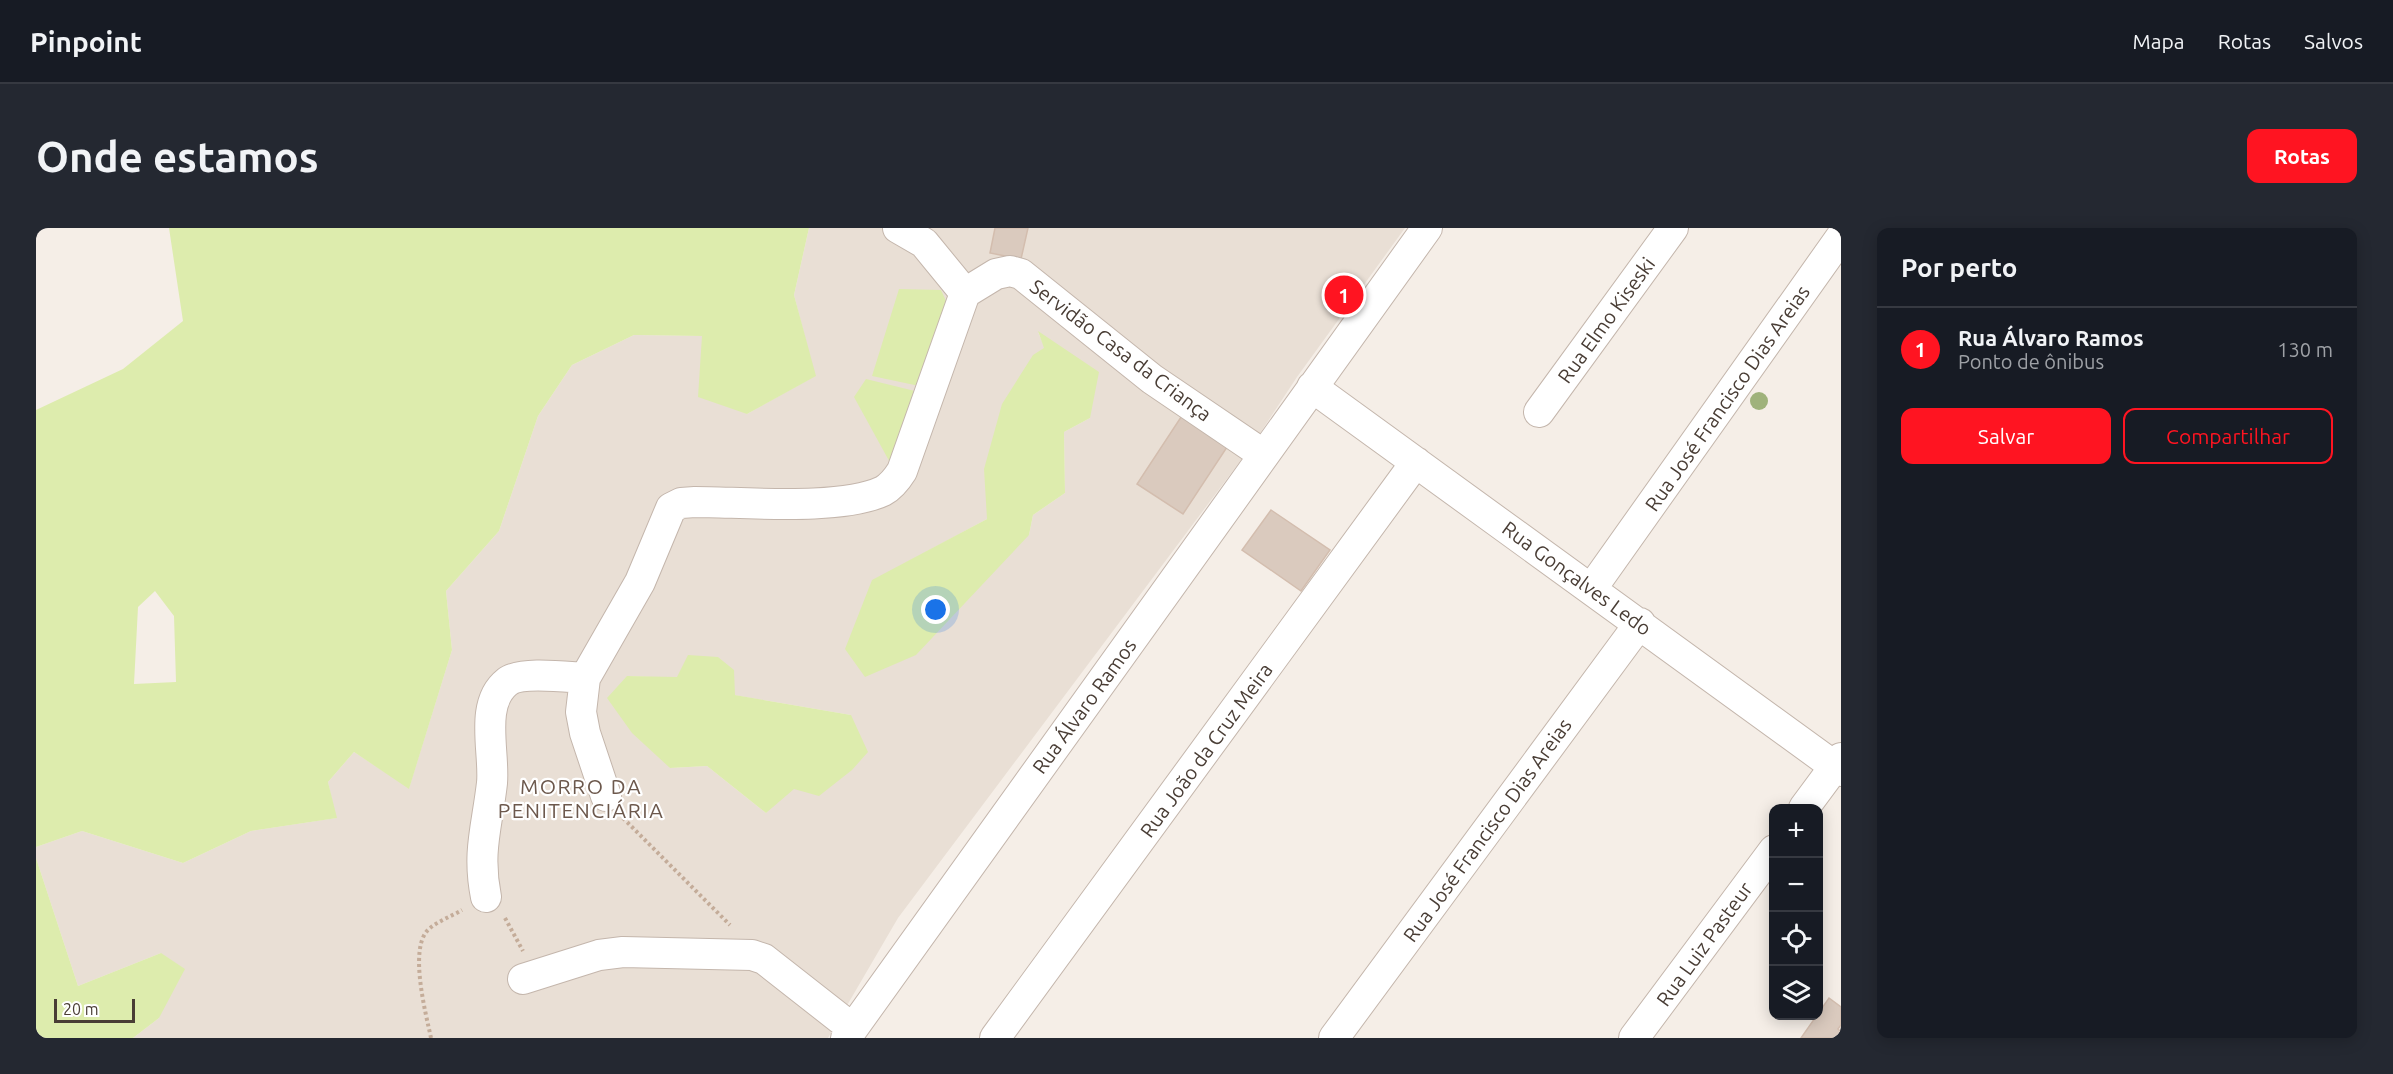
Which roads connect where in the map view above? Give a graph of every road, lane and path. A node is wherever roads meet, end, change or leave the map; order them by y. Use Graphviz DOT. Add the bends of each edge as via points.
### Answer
graph roads {
  1 [pos="898,228"];
  2 [pos="1427,228"];
  3 [pos="1673,228"];
  4 [pos="1841,237"];
  5 [pos="965,293"];
  6 [pos="1312,387"];
  7 [pos="1539,412"];
  8 [pos="1264,455"];
  9 [pos="1416,462"];
  10 [pos="1592,588"];
  11 [pos="1640,623"];
  12 [pos="585,678"];
  13 [pos="1839,765"];
  14 [pos="606,796"];
  15 [pos="1807,804"];
  16 [pos="1769,855"];
  17 [pos="486,897"];
  18 [pos="732,927"];
  19 [pos="523,979"];
  20 [pos="849,1033"];
  21 [pos="431,1038"];
  22 [pos="995,1038"];
  23 [pos="1334,1038"];
  24 [pos="1634,1038"];
  1 -- 5 [label="street" via="924,243"];
  2 -- 6 [label="street, Rua Álvaro Ramos"];
  3 -- 7 [label="street, Rua Elmo Kiseski"];
  4 -- 10 [label="street, Rua José Francisco Dias Areias"];
  5 -- 8 [label="street, Servidão Casa da Criança" via="996,274 1022,274 1152,379"];
  5 -- 12 [label="street" via="895,483 864,497 820,503 695,502 671,508 640,582"];
  6 -- 8 [label="street, Rua Álvaro Ramos"];
  6 -- 9 [label="street, Rua Gonçalves Ledo"];
  8 -- 20 [label="street, Rua Álvaro Ramos"];
  9 -- 10 [label="street, Rua Gonçalves Ledo"];
  9 -- 22 [label="street, Rua João da Cruz Meira"];
  10 -- 11 [label="street, Rua Gonçalves Ledo"];
  11 -- 13 [label="street, Rua Gonçalves Ledo"];
  11 -- 23 [label="street, Rua José Francisco Dias Areias"];
  12 -- 14 [label="street" via="581,712"];
  12 -- 17 [label="street" via="522,676 508,681 497,694 491,717 492,780 481,873"];
  13 -- 15 [label="street"];
  14 -- 18 [label="path" via="626,822"];
  16 -- 24 [label="street, Rua Luiz Pasteur"];
  17 -- 19 [label="path" via="512,928 525,954 509,967"];
  17 -- 21 [label="path" via="429,928 422,938 419,980"];
  19 -- 20 [label="street" via="599,955 623,952 752,955 764,959"];
}
